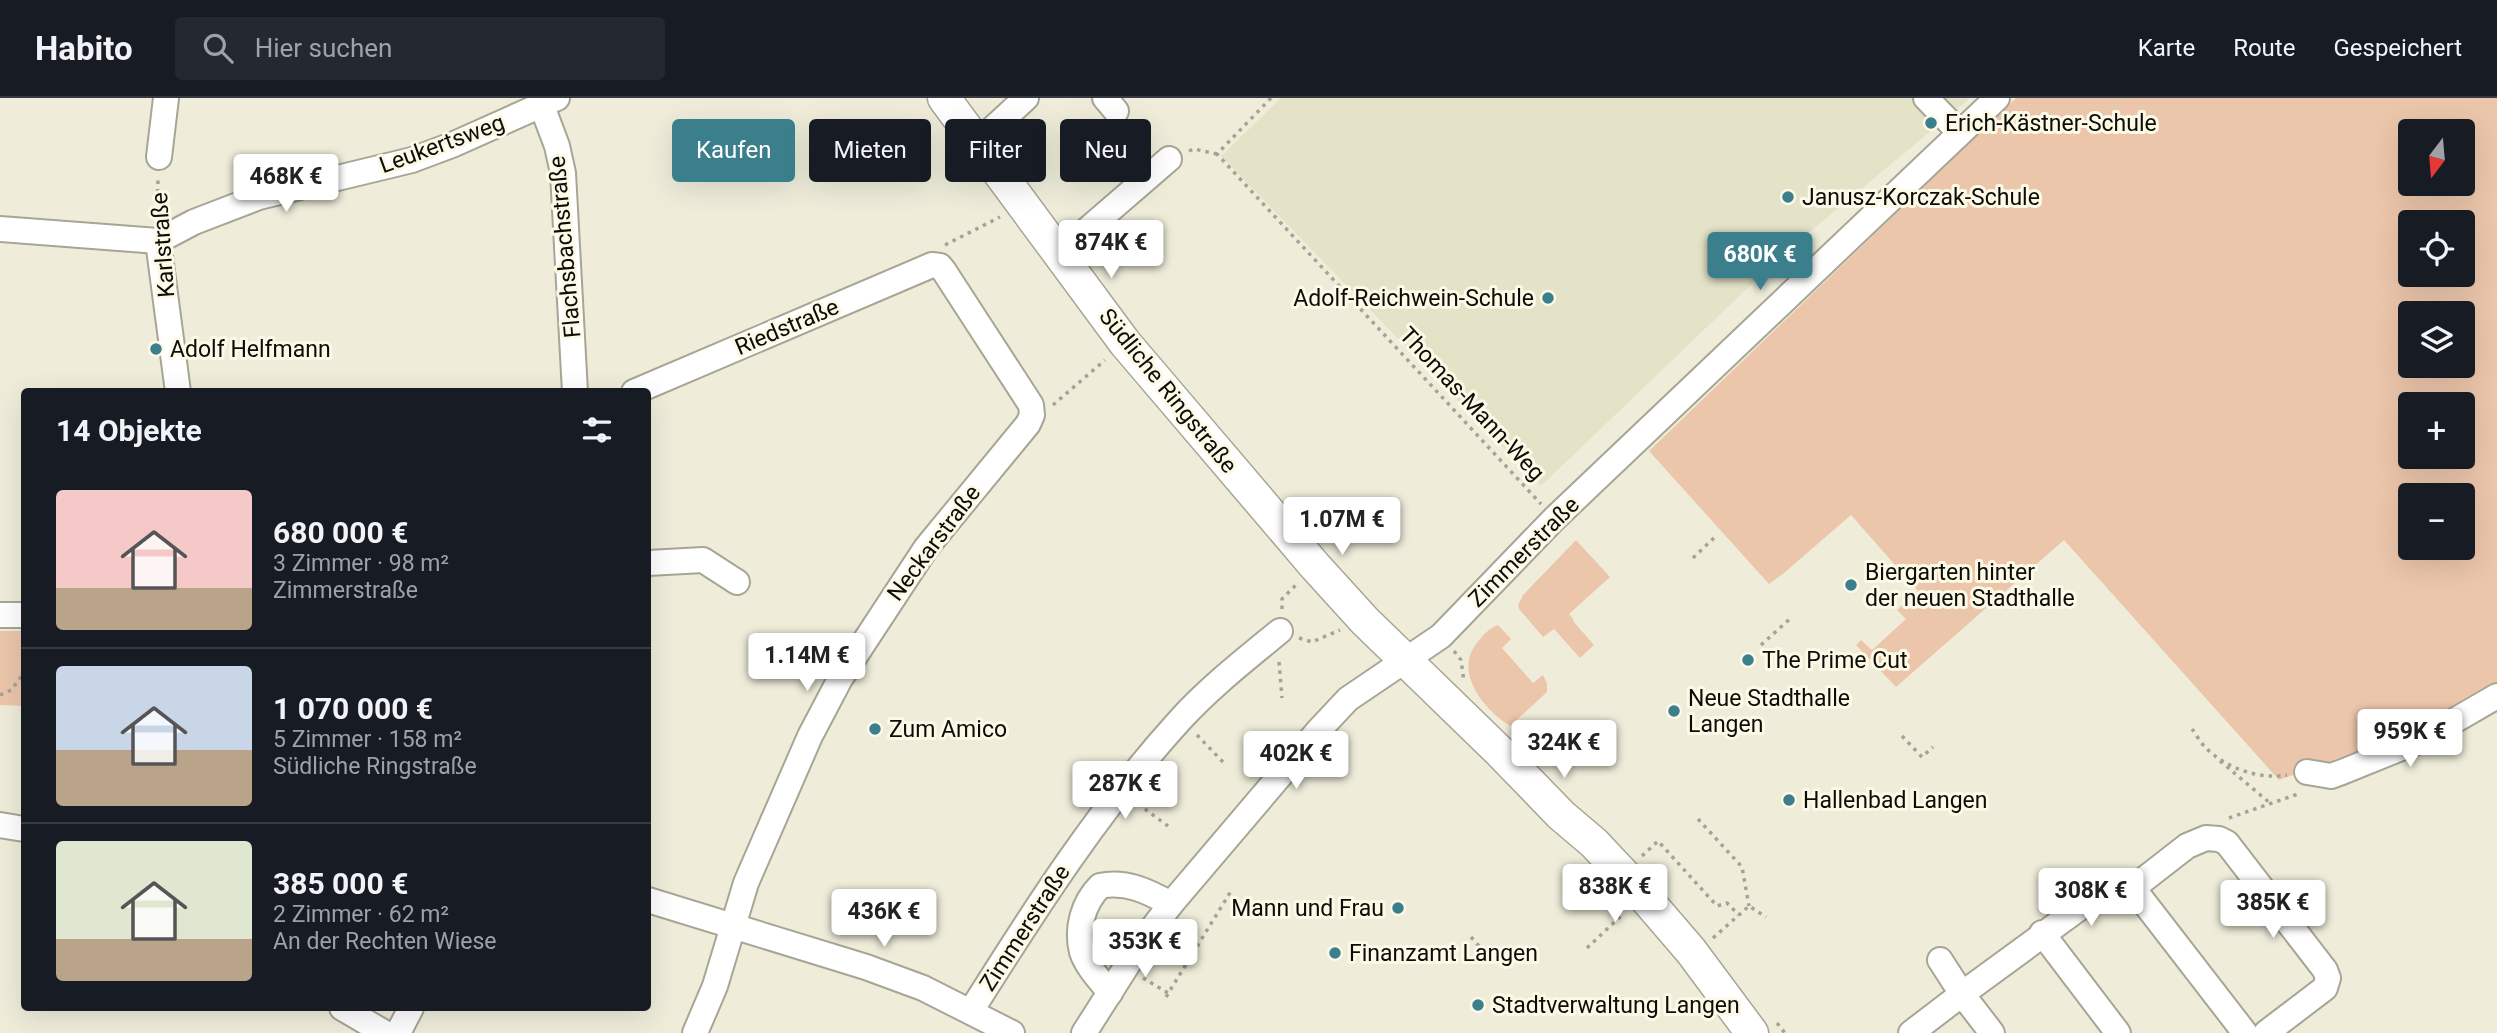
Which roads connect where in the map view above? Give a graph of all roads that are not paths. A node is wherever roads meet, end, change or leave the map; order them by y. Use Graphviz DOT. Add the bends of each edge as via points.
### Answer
graph roads {
  1 [pos="166,98"];
  2 [pos="944,98"];
  3 [pos="1026,98"];
  4 [pos="1926,98"];
  5 [pos="1997,98"];
  6 [pos="546,101"];
  7 [pos="959,119"];
  8 [pos="1003,119"];
  9 [pos="1961,133"];
  10 [pos="159,157"];
  11 [pos="1169,159"];
  12 [pos="1006,182"];
  13 [pos="0,229"];
  14 [pos="158,241"];
  15 [pos="1059,254"];
  16 [pos="177,388"];
  17 [pos="575,388"];
  18 [pos="643,388"];
  19 [pos="1032,415"];
  20 [pos="651,563"];
  21 [pos="737,582"];
  22 [pos="0,615"];
  23 [pos="21,615"];
  24 [pos="1281,626"];
  25 [pos="1405,659"];
  26 [pos="2497,696"];
  27 [pos="2319,774"];
  28 [pos="1561,816"];
  29 [pos="0,825"];
  30 [pos="21,828"];
  31 [pos="2133,888"];
  32 [pos="651,901"];
  33 [pos="1171,904"];
  34 [pos="732,926"];
  35 [pos="2042,933"];
  36 [pos="1940,960"];
  37 [pos="1718,990"];
  38 [pos="1110,993"];
  39 [pos="1962,994"];
  40 [pos="347,1011"];
  41 [pos="409,1011"];
  42 [pos="971,1011"];
  43 [pos="385,1033"];
  44 [pos="398,1033"];
  45 [pos="695,1033"];
  46 [pos="1012,1033"];
  47 [pos="1084,1033"];
  48 [pos="1752,1033"];
  49 [pos="1910,1033"];
  50 [pos="1992,1033"];
  51 [pos="2118,1033"];
  52 [pos="2245,1033"];
  53 [pos="2266,1033"];
  1 -- 10 [label="street"];
  2 -- 7 [label="main road, Südliche Ringstraße"];
  3 -- 8 [label="street"];
  4 -- 9 [label="street"];
  5 -- 9 [label="street, Zimmerstraße"];
  6 -- 14 [label="street, Leukertsweg" via="422,156 259,197"];
  6 -- 17 [label="street, Flachsbachstraße" via="563,173"];
  9 -- 25 [label="street, Zimmerstraße" via="1554,519 1441,636"];
  11 -- 15 [label="street"];
  12 -- 15 [label="main road, Südliche Ringstraße"];
  13 -- 14 [label="street"];
  14 -- 16 [label="street, Karlstraße"];
  15 -- 25 [label="main road, Südliche Ringstraße" via="1125,343 1315,566"];
  18 -- 19 [label="street, Riedstraße" via="932,265 940,266 1031,405"];
  19 -- 34 [label="street, Neckarstraße" via="926,548 840,679 770,825"];
  20 -- 21 [label="street" via="703,560"];
  22 -- 23 [label="street"];
  24 -- 42 [label="street, Zimmerstraße" via="1181,718 1119,791 1046,892"];
  25 -- 28 [label="main road, Südliche Ringstraße"];
  25 -- 33 [label="street, Zimmerstraße" via="1340,707"];
  26 -- 27 [label="street" via="2421,740"];
  28 -- 37 [label="main road, Südliche Ringstraße" via="1584,851"];
  28 -- 37 [label="main road, Südliche Ringstraße" via="1594,843 1659,912"];
  29 -- 30 [label="street"];
  31 -- 35 [label="street" via="2089,901"];
  31 -- 52 [label="street"];
  31 -- 53 [label="street" via="2188,846 2206,838 2227,843 2328,978 2325,988"];
  32 -- 34 [label="street"];
  33 -- 38 [label="street, Zimmerstraße"];
  33 -- 38 [label="street" via="1148,891 1119,884 1100,886 1091,895 1081,925 1082,952"];
  34 -- 42 [label="street" via="866,967"];
  34 -- 45 [label="street, Neckarstraße"];
  35 -- 39 [label="street"];
  35 -- 51 [label="street"];
  36 -- 39 [label="street"];
  37 -- 48 [label="main road, Südliche Ringstraße"];
  38 -- 47 [label="street, Zimmerstraße"];
  39 -- 49 [label="street"];
  39 -- 50 [label="street"];
  40 -- 43 [label="street"];
  41 -- 44 [label="street"];
  42 -- 46 [label="street"];
}
